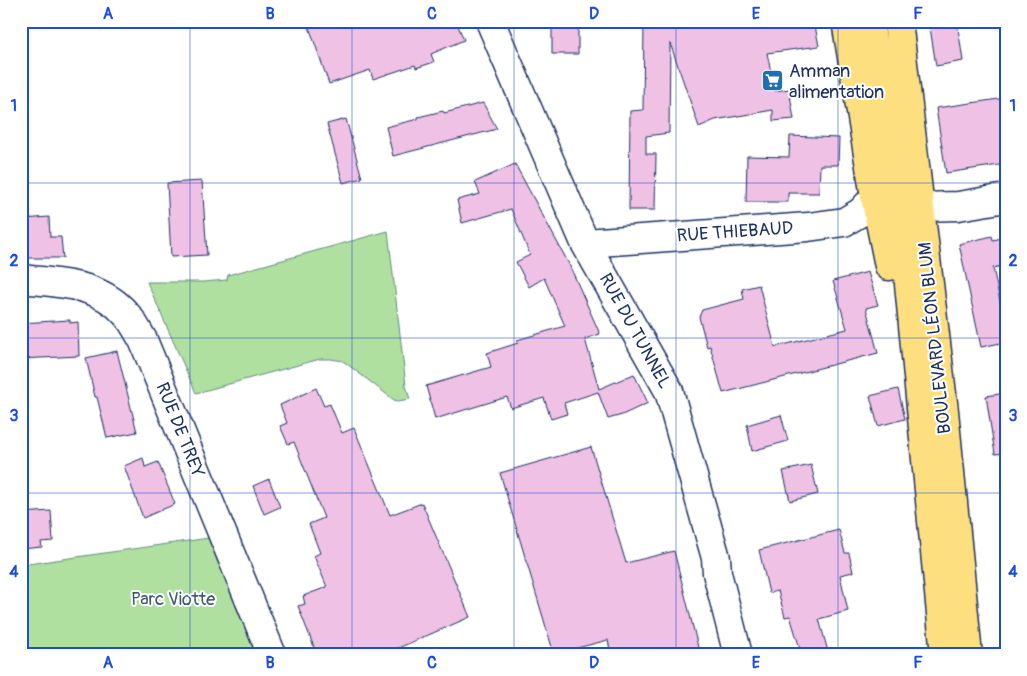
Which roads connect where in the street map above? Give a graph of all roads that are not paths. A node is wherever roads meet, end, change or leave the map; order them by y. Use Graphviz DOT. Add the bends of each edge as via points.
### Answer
graph roads {
  1 [pos="490,21"];
  2 [pos="846,21"];
  3 [pos="869,21"];
  4 [pos="898,21"];
  5 [pos="875,197"];
  6 [pos="1006,198"];
  7 [pos="920,207"];
  8 [pos="585,243"];
  9 [pos="21,279"];
  10 [pos="933,413"];
  11 [pos="272,655"];
  12 [pos="738,655"];
  13 [pos="945,655"];
  14 [pos="968,655"];
  1 -- 8 [label="street, RUE DU TUNNEL"];
  2 -- 5 [label="main road"];
  3 -- 10 [label="main road, BOULEVARD LÉON BLUM"];
  4 -- 7 [label="main road, BOULEVARD LÉON BLUM"];
  5 -- 8 [label="street, RUE THIEBAUD" via="861,212 844,222"];
  5 -- 10 [label="main road"];
  6 -- 7 [label="street" via="958,206"];
  7 -- 10 [label="main road, BOULEVARD LÉON BLUM"];
  8 -- 12 [label="street, RUE DU TUNNEL" via="669,391 716,558"];
  9 -- 11 [label="street, RUE DE TREY" via="90,288 110,299 126,314 143,340"];
  10 -- 13 [label="main road, BOULEVARD LÉON BLUM"];
  10 -- 14 [label="main road, BOULEVARD LÉON BLUM"];
}
